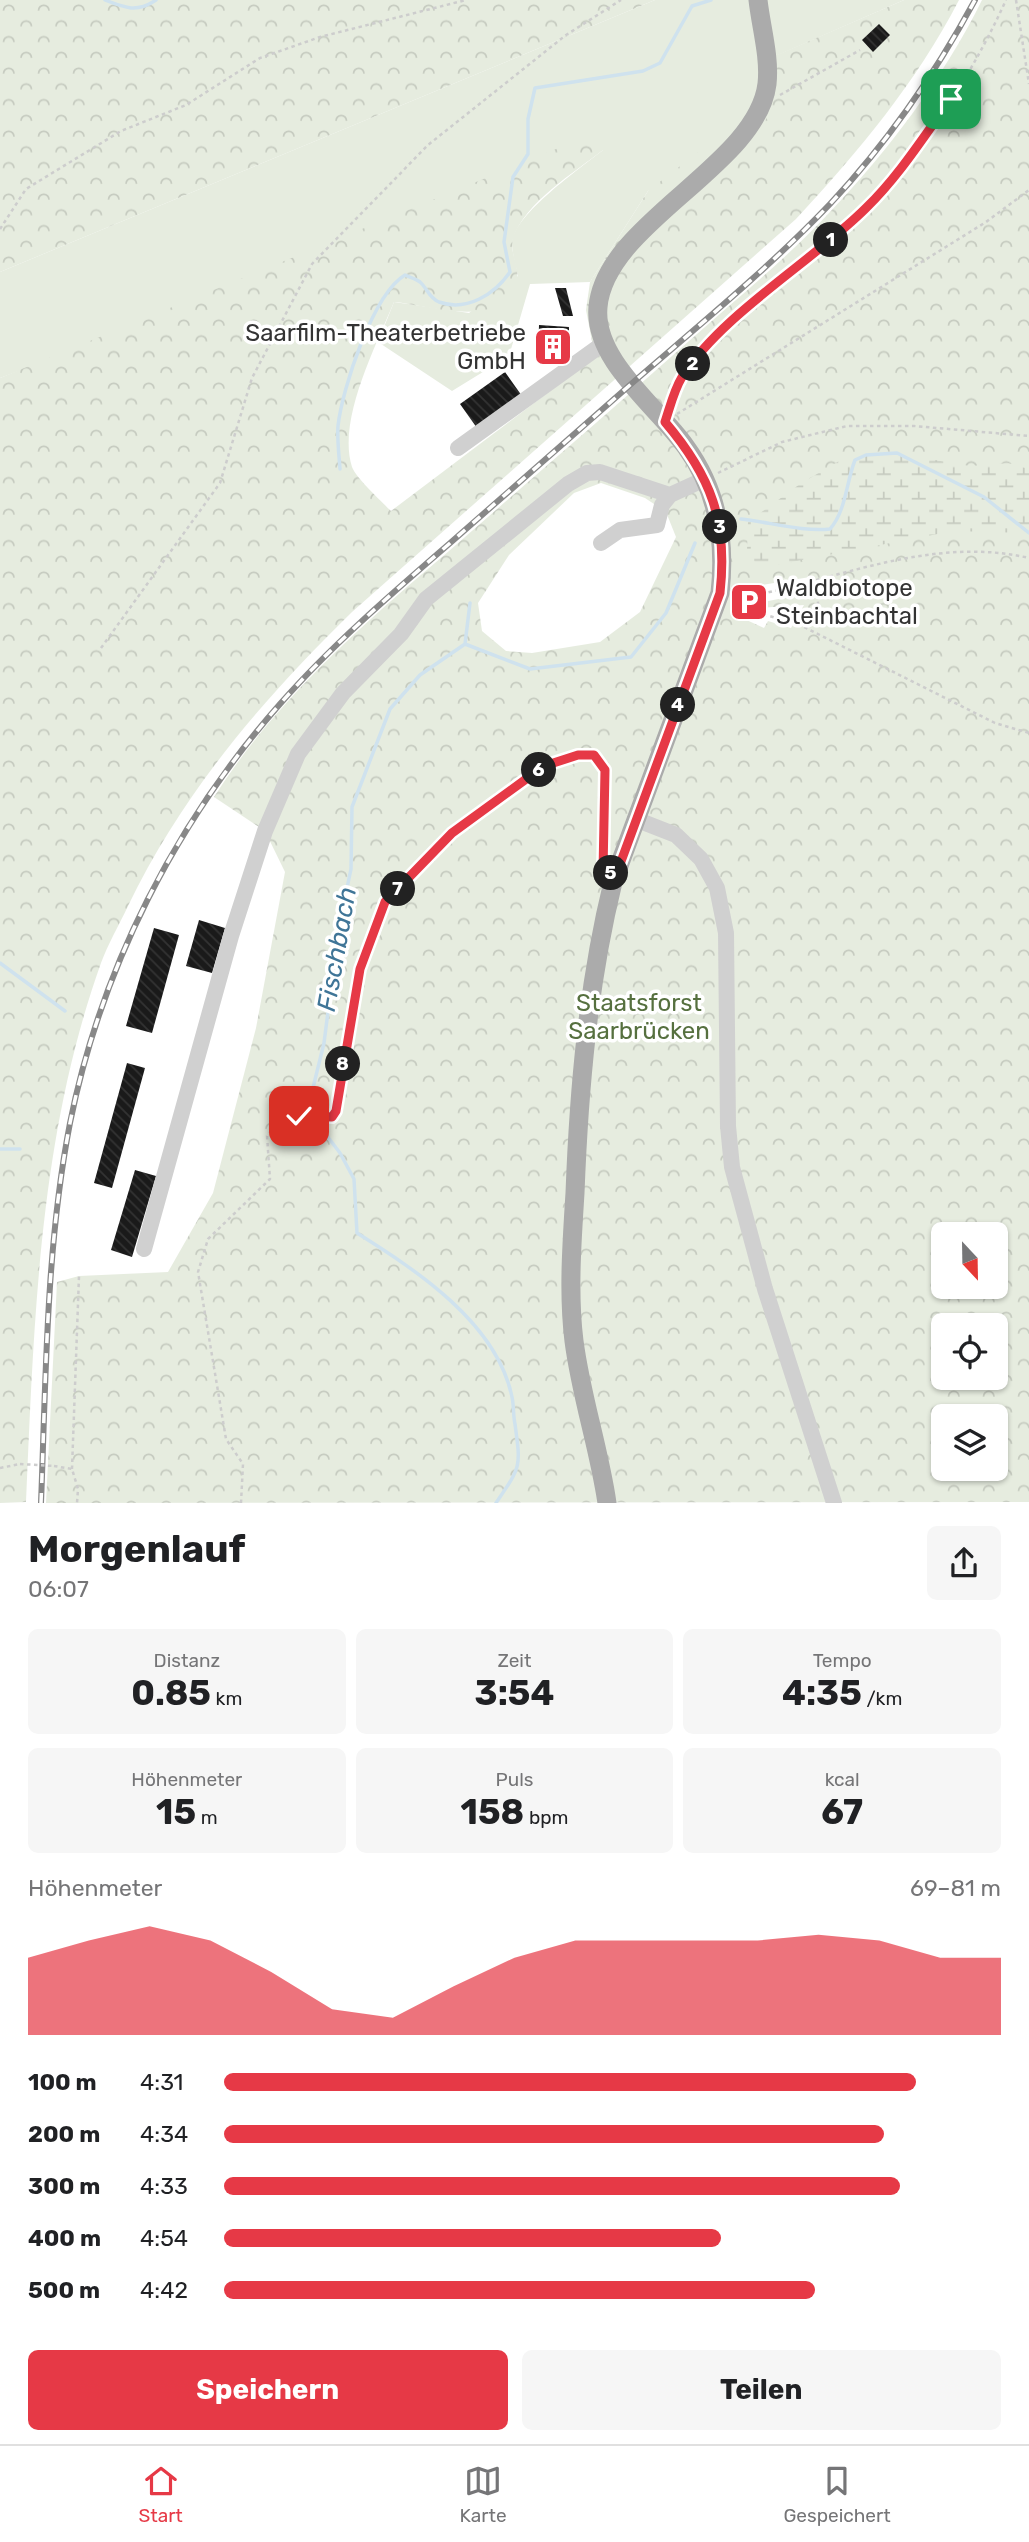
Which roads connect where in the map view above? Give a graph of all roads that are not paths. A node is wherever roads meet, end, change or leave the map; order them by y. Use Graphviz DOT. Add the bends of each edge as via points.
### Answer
graph roads {
  1 [pos="758,0"];
  2 [pos="604,343"];
  3 [pos="458,448"];
  4 [pos="705,479"];
  5 [pos="670,495"];
  6 [pos="601,543"];
  7 [pos="635,819"];
  8 [pos="144,1250"];
  9 [pos="607,1503"];
  10 [pos="834,1503"];
  1 -- 2 [label="main road" via="768,65 762,103 748,129 608,272 597,310"];
  2 -- 3 [label="street"];
  2 -- 4 [label="main road" via="615,363 686,447"];
  4 -- 5 [label="street"];
  4 -- 7 [label="main road" via="719,521 720,593"];
  5 -- 6 [label="street" via="657,525 620,530"];
  5 -- 8 [label="street" via="600,472 587,473 568,484 426,599 401,634 343,694 298,754 245,891"];
  7 -- 9 [label="main road" via="603,924 584,1048 572,1256 574,1339"];
  7 -- 10 [label="street" via="676,835 701,859 717,888 726,933 732,1167 765,1289"];
}
